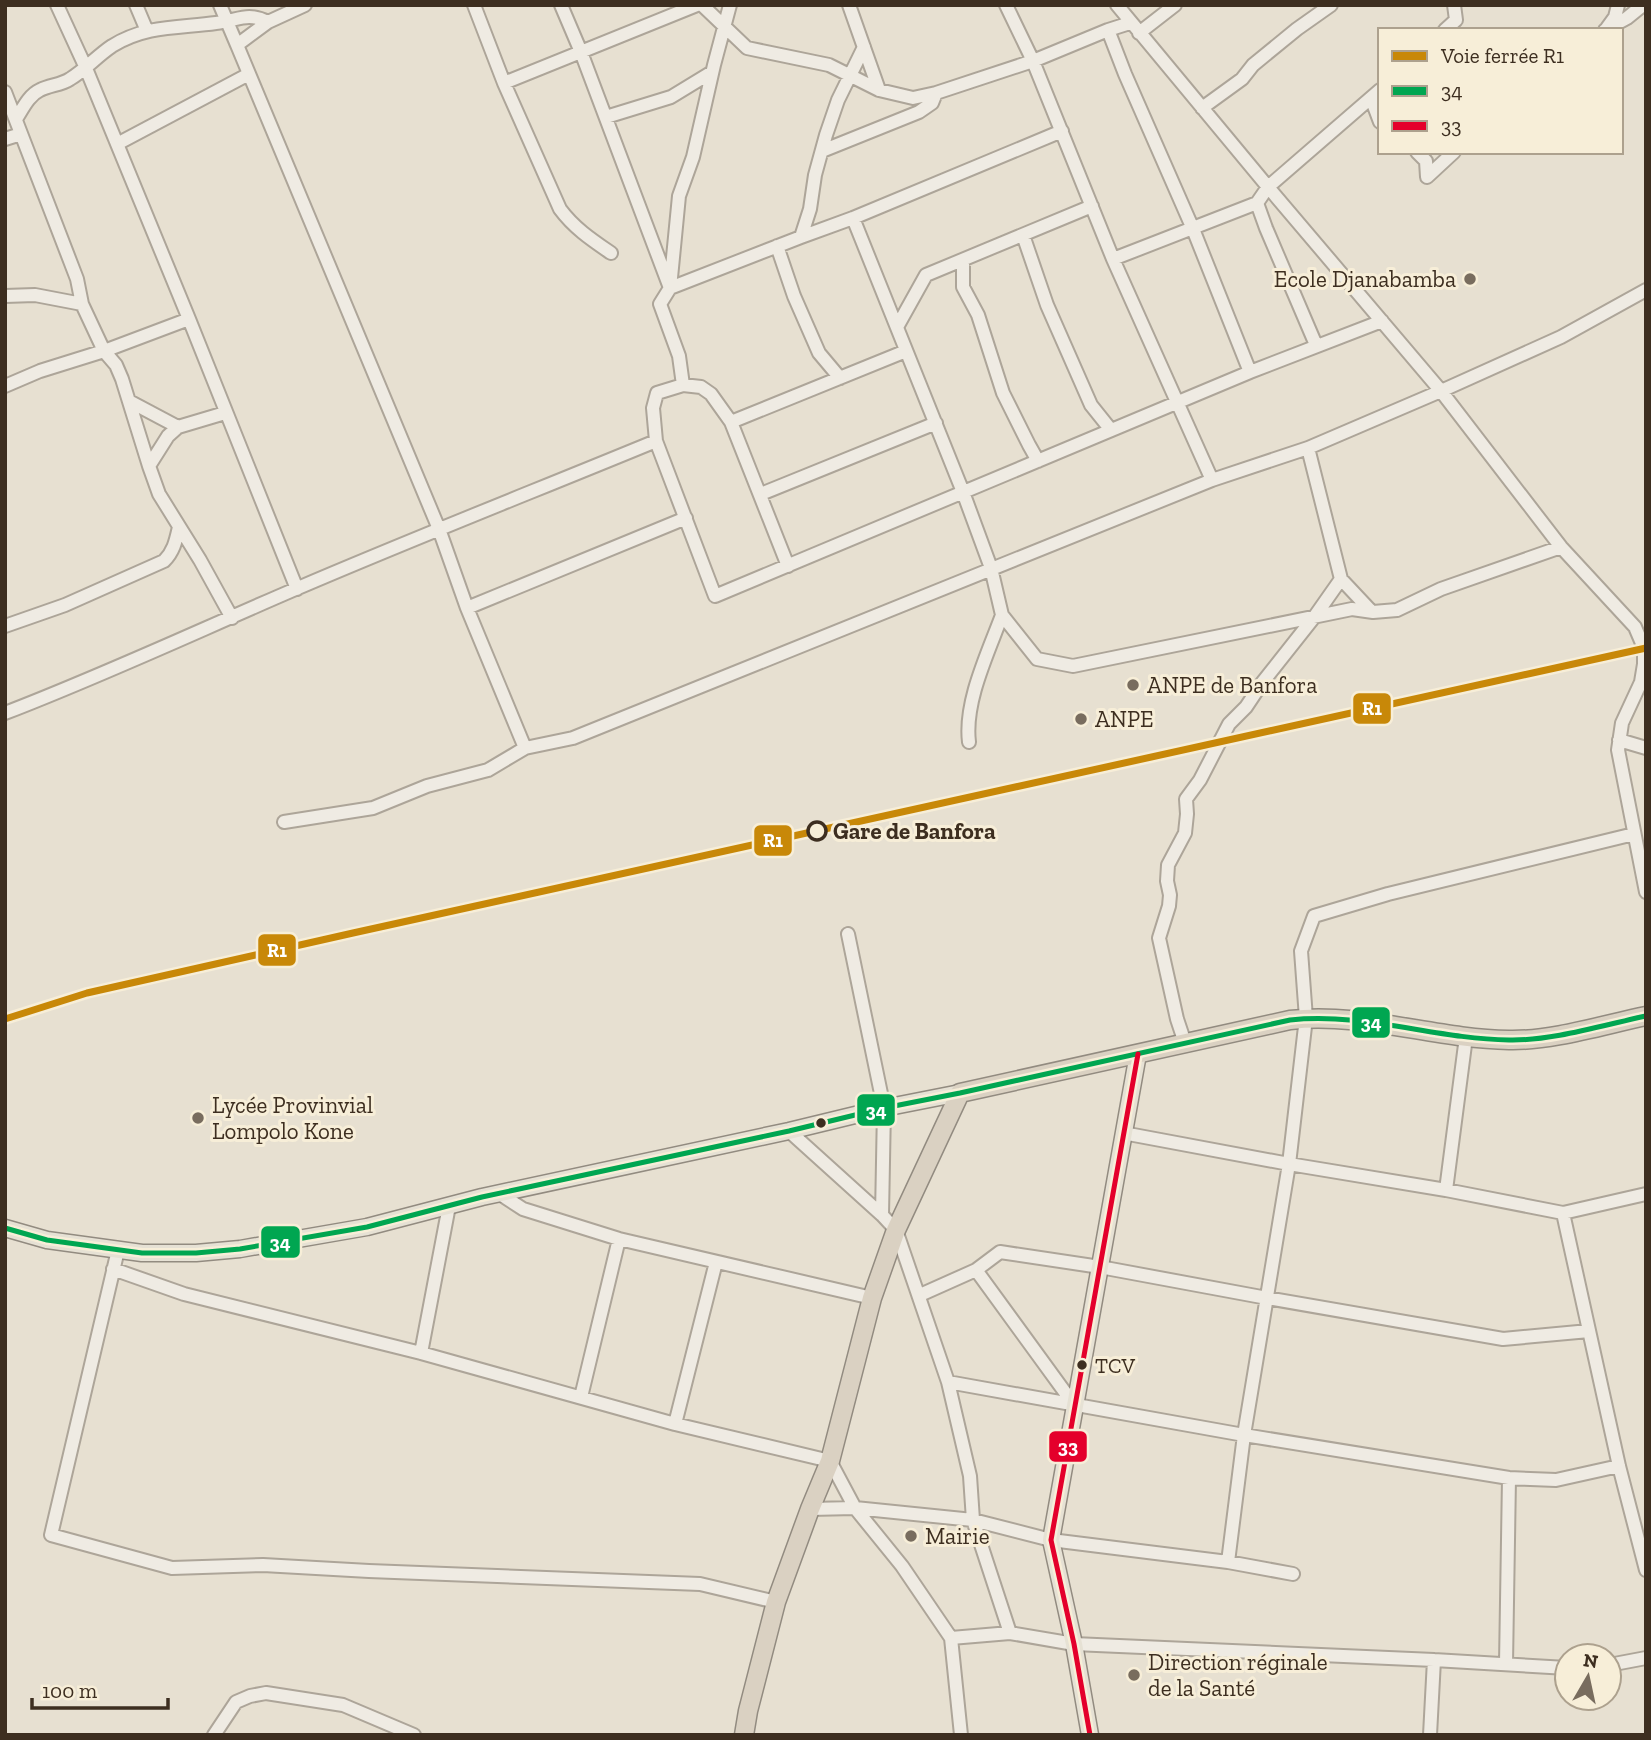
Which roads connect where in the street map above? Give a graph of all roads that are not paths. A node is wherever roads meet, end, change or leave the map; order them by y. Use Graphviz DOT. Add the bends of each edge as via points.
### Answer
graph roads {
  1 [pos="57,5"];
  2 [pos="136,5"];
  3 [pos="220,5"];
  4 [pos="305,5"];
  5 [pos="474,5"];
  6 [pos="561,5"];
  7 [pos="700,5"];
  8 [pos="730,5"];
  9 [pos="849,5"];
  10 [pos="1006,5"];
  11 [pos="1117,5"];
  12 [pos="1175,5"];
  13 [pos="1331,5"];
  14 [pos="1454,5"];
  15 [pos="1618,5"];
  16 [pos="1643,5"];
  17 [pos="227,22"];
  18 [pos="268,22"];
  19 [pos="1130,23"];
  20 [pos="724,27"];
  21 [pos="1447,28"];
  22 [pos="1607,28"];
  23 [pos="1608,28"];
  24 [pos="1108,30"];
  25 [pos="147,31"];
  26 [pos="1139,33"];
  27 [pos="237,46"];
  28 [pos="864,47"];
  29 [pos="747,48"];
  30 [pos="581,52"];
  31 [pos="1033,61"];
  32 [pos="829,65"];
  33 [pos="85,66"];
  34 [pos="713,68"];
  35 [pos="249,74"];
  36 [pos="851,76"];
  37 [pos="504,83"];
  38 [pos="879,90"];
  39 [pos="5,92"];
  40 [pos="936,93"];
  41 [pos="1376,94"];
  42 [pos="838,100"];
  43 [pos="1202,108"];
  44 [pos="606,117"];
  45 [pos="16,118"];
  46 [pos="1062,131"];
  47 [pos="21,134"];
  48 [pos="5,139"];
  49 [pos="117,144"];
  50 [pos="822,151"];
  51 [pos="1419,154"];
  52 [pos="1452,154"];
  53 [pos="1268,187"];
  54 [pos="1257,203"];
  55 [pos="1092,206"];
  56 [pos="853,219"];
  57 [pos="1193,229"];
  58 [pos="1023,235"];
  59 [pos="801,237"];
  60 [pos="777,246"];
  61 [pos="611,253"];
  62 [pos="1113,259"];
  63 [pos="963,260"];
  64 [pos="670,288"];
  65 [pos="1646,290"];
  66 [pos="5,296"];
  67 [pos="82,303"];
  68 [pos="189,319"];
  69 [pos="1382,320"];
  70 [pos="897,327"];
  71 [pos="1316,345"];
  72 [pos="104,351"];
  73 [pos="906,351"];
  74 [pos="1250,372"];
  75 [pos="840,378"];
  76 [pos="683,385"];
  77 [pos="5,386"];
  78 [pos="1441,391"];
  79 [pos="129,401"];
  80 [pos="1177,402"];
  81 [pos="225,413"];
  82 [pos="731,422"];
  83 [pos="936,423"];
  84 [pos="178,427"];
  85 [pos="1111,430"];
  86 [pos="656,441"];
  87 [pos="1308,448"];
  88 [pos="1038,461"];
  89 [pos="149,466"];
  90 [pos="1212,480"];
  91 [pos="963,492"];
  92 [pos="761,494"];
  93 [pos="687,519"];
  94 [pos="179,527"];
  95 [pos="439,529"];
  96 [pos="1561,547"];
  97 [pos="788,566"];
  98 [pos="992,568"];
  99 [pos="1341,579"];
  100 [pos="297,589"];
  101 [pos="467,608"];
  102 [pos="1373,612"];
  103 [pos="1002,615"];
  104 [pos="1315,616"];
  105 [pos="232,618"];
  106 [pos="5,626"];
  107 [pos="1645,647"];
  108 [pos="5,713"];
  109 [pos="1619,740"];
  110 [pos="969,742"];
  111 [pos="525,748"];
  112 [pos="1646,748"];
  113 [pos="285,822"];
  114 [pos="1634,834"];
  115 [pos="1646,892"];
  116 [pos="848,934"];
  117 [pos="1646,1016"];
  118 [pos="1306,1018"];
  119 [pos="1466,1037"];
  120 [pos="1185,1043"];
  121 [pos="1138,1054"];
  122 [pos="960,1093"];
  123 [pos="884,1108"];
  124 [pos="789,1131"];
  125 [pos="1124,1133"];
  126 [pos="1289,1164"];
  127 [pos="1446,1190"];
  128 [pos="500,1194"];
  129 [pos="1646,1194"];
  130 [pos="449,1206"];
  131 [pos="1563,1213"];
  132 [pos="882,1215"];
  133 [pos="5,1228"];
  134 [pos="896,1230"];
  135 [pos="619,1238"];
  136 [pos="118,1250"];
  137 [pos="716,1262"];
  138 [pos="1100,1267"];
  139 [pos="113,1269"];
  140 [pos="976,1270"];
  141 [pos="919,1296"];
  142 [pos="872,1298"];
  143 [pos="1267,1298"];
  144 [pos="1589,1331"];
  145 [pos="421,1353"];
  146 [pos="948,1381"];
  147 [pos="581,1396"];
  148 [pos="1075,1406"];
  149 [pos="675,1424"];
  150 [pos="1244,1435"];
  151 [pos="830,1461"];
  152 [pos="1619,1466"];
  153 [pos="1509,1478"];
  154 [pos="855,1508"];
  155 [pos="810,1509"];
  156 [pos="973,1520"];
  157 [pos="1051,1540"];
  158 [pos="1228,1562"];
  159 [pos="1646,1570"];
  160 [pos="1293,1574"];
  161 [pos="776,1602"];
  162 [pos="1010,1633"];
  163 [pos="951,1638"];
  164 [pos="1074,1644"];
  165 [pos="1646,1658"];
  166 [pos="1434,1660"];
  167 [pos="1623,1662"];
  168 [pos="1506,1664"];
  169 [pos="1553,1667"];
  170 [pos="214,1735"];
  171 [pos="414,1735"];
  172 [pos="744,1735"];
  173 [pos="961,1735"];
  174 [pos="1090,1735"];
  175 [pos="1430,1735"];
  1 -- 33 [label="street"];
  2 -- 25 [label="street"];
  3 -- 17 [label="street"];
  4 -- 18 [label="street"];
  5 -- 37 [label="street"];
  6 -- 30 [label="street"];
  7 -- 20 [label="street"];
  7 -- 30 [label="street"];
  8 -- 20 [label="street"];
  9 -- 28 [label="street"];
  10 -- 31 [label="street"];
  11 -- 19 [label="street"];
  12 -- 26 [label="street"];
  13 -- 43 [label="street"];
  14 -- 21 [label="street" via="1456,20"];
  15 -- 22 [label="street"];
  16 -- 23 [label="street"];
  17 -- 18 [label="street" via="250,16"];
  17 -- 25 [label="street"];
  17 -- 27 [label="street"];
  18 -- 27 [label="street"];
  19 -- 24 [label="street"];
  19 -- 26 [label="street"];
  20 -- 29 [label="street"];
  20 -- 34 [label="street"];
  24 -- 31 [label="street"];
  24 -- 57 [label="street"];
  25 -- 33 [label="street" via="122,40"];
  26 -- 43 [label="street"];
  27 -- 35 [label="street"];
  28 -- 36 [label="street"];
  28 -- 38 [label="street"];
  29 -- 32 [label="street"];
  29 -- 34 [label="street" via="726,51"];
  30 -- 37 [label="street"];
  30 -- 44 [label="street"];
  31 -- 40 [label="street"];
  31 -- 46 [label="street"];
  32 -- 36 [label="street"];
  32 -- 42 [label="street" via="839,89"];
  33 -- 45 [label="street" via="68,81 33,94"];
  33 -- 49 [label="street"];
  34 -- 44 [label="street" via="671,97"];
  34 -- 64 [label="street" via="693,157 679,196"];
  35 -- 49 [label="street"];
  35 -- 95 [label="street"];
  36 -- 38 [label="street"];
  36 -- 42 [label="street"];
  37 -- 61 [label="street" via="560,209"];
  38 -- 40 [label="street" via="913,98"];
  39 -- 45 [label="street"];
  40 -- 50 [label="street" via="932,103 919,112"];
  41 -- 53 [label="street"];
  42 -- 50 [label="street"];
  43 -- 53 [label="street"];
  44 -- 64 [label="street"];
  45 -- 47 [label="street"];
  46 -- 55 [label="street"];
  46 -- 56 [label="street"];
  47 -- 48 [label="street"];
  47 -- 67 [label="street"];
  49 -- 68 [label="street"];
  50 -- 59 [label="street"];
  51 -- 52 [label="street" via="1426,161 1427,177"];
  53 -- 54 [label="street"];
  53 -- 69 [label="street"];
  54 -- 57 [label="street"];
  54 -- 71 [label="street"];
  55 -- 58 [label="street"];
  55 -- 62 [label="street"];
  56 -- 59 [label="street"];
  56 -- 70 [label="street"];
  57 -- 62 [label="street"];
  57 -- 74 [label="street"];
  58 -- 63 [label="street"];
  58 -- 85 [label="street" via="1047,305 1091,405"];
  59 -- 60 [label="street"];
  60 -- 64 [label="street"];
  60 -- 75 [label="street" via="793,296 819,352"];
  62 -- 80 [label="street"];
  63 -- 70 [label="street" via="926,275"];
  63 -- 88 [label="street" via="963,287 978,315 1003,393"];
  64 -- 76 [label="street" via="660,304"];
  65 -- 78 [label="street" via="1562,337"];
  66 -- 67 [label="street" via="35,295"];
  67 -- 72 [label="street"];
  68 -- 72 [label="street"];
  68 -- 81 [label="street"];
  69 -- 71 [label="street"];
  69 -- 78 [label="street"];
  70 -- 73 [label="street"];
  71 -- 74 [label="street"];
  72 -- 77 [label="street"];
  72 -- 79 [label="street" via="116,365"];
  73 -- 75 [label="street"];
  73 -- 83 [label="street"];
  74 -- 80 [label="street"];
  75 -- 82 [label="street"];
  76 -- 82 [label="street" via="701,387 711,394"];
  76 -- 86 [label="street" via="657,393 653,408"];
  78 -- 87 [label="street"];
  78 -- 96 [label="street"];
  79 -- 84 [label="street"];
  79 -- 89 [label="street"];
  80 -- 85 [label="street"];
  80 -- 90 [label="street"];
  81 -- 84 [label="street"];
  81 -- 100 [label="street"];
  82 -- 92 [label="street"];
  83 -- 91 [label="street"];
  83 -- 92 [label="street"];
  84 -- 89 [label="street"];
  85 -- 88 [label="street"];
  86 -- 93 [label="street"];
  86 -- 95 [label="street"];
  87 -- 90 [label="street"];
  87 -- 99 [label="street"];
  88 -- 91 [label="street"];
  89 -- 94 [label="street"];
  90 -- 98 [label="street"];
  91 -- 97 [label="street"];
  91 -- 98 [label="street"];
  92 -- 97 [label="street"];
  93 -- 97 [label="street" via="715,596"];
  93 -- 101 [label="street"];
  94 -- 105 [label="street"];
  94 -- 106 [label="street" via="175,546 164,561"];
  95 -- 100 [label="street"];
  95 -- 101 [label="street"];
  96 -- 102 [label="street" via="1441,589 1397,610"];
  96 -- 107 [label="street" via="1635,627"];
  98 -- 103 [label="street"];
  98 -- 111 [label="street" via="572,738"];
  99 -- 102 [label="street"];
  99 -- 104 [label="street"];
  100 -- 105 [label="street"];
  101 -- 111 [label="street"];
  102 -- 104 [label="street" via="1352,609"];
  103 -- 104 [label="street" via="1037,659 1073,666"];
  103 -- 110 [label="street" via="970,705"];
  104 -- 120 [label="street" via="1229,724 1186,799 1185,833 1168,865 1169,906 1159,938"];
  105 -- 108 [label="street"];
  107 -- 109 [label="street" via="1641,682"];
  109 -- 112 [label="street"];
  109 -- 114 [label="street"];
  111 -- 113 [label="street" via="488,770 427,786 373,808"];
  114 -- 115 [label="street"];
  114 -- 118 [label="street" via="1314,916 1301,951"];
  116 -- 123 [label="street"];
  117 -- 119 [label="highway" via="1530,1040"];
  118 -- 119 [label="highway" via="1363,1021"];
  118 -- 120 [label="highway"];
  118 -- 126 [label="street"];
  119 -- 127 [label="street"];
  120 -- 121 [label="highway"];
  121 -- 122 [label="highway"];
  121 -- 125 [label="main road"];
  122 -- 123 [label="main road"];
  122 -- 134 [label="highway"];
  123 -- 124 [label="main road"];
  123 -- 132 [label="street"];
  124 -- 128 [label="main road"];
  124 -- 132 [label="street"];
  125 -- 126 [label="street"];
  125 -- 138 [label="main road"];
  126 -- 127 [label="street"];
  126 -- 143 [label="street"];
  127 -- 131 [label="street"];
  128 -- 130 [label="main road"];
  128 -- 135 [label="street" via="523,1209"];
  129 -- 131 [label="street"];
  130 -- 136 [label="main road" via="367,1227 240,1249 169,1254"];
  130 -- 145 [label="street"];
  131 -- 144 [label="street"];
  132 -- 134 [label="street"];
  133 -- 136 [label="main road" via="47,1240"];
  134 -- 141 [label="street"];
  134 -- 142 [label="highway"];
  135 -- 137 [label="street"];
  135 -- 147 [label="street"];
  136 -- 139 [label="street"];
  137 -- 142 [label="street"];
  137 -- 149 [label="street"];
  138 -- 140 [label="street" via="1000,1252"];
  138 -- 143 [label="street"];
  138 -- 148 [label="main road"];
  139 -- 145 [label="street" via="184,1294"];
  139 -- 161 [label="street" via="51,1535 172,1568 263,1565 700,1584"];
  140 -- 141 [label="street"];
  140 -- 148 [label="street"];
  141 -- 146 [label="street"];
  142 -- 151 [label="highway"];
  143 -- 144 [label="street" via="1503,1339"];
  143 -- 150 [label="street"];
  144 -- 152 [label="street"];
  145 -- 147 [label="street"];
  146 -- 148 [label="street"];
  146 -- 156 [label="street" via="970,1476"];
  147 -- 149 [label="street"];
  148 -- 150 [label="street"];
  148 -- 157 [label="main road"];
  149 -- 151 [label="street"];
  150 -- 153 [label="street"];
  150 -- 158 [label="street"];
  151 -- 154 [label="street"];
  151 -- 155 [label="highway"];
  152 -- 153 [label="street" via="1556,1480"];
  152 -- 159 [label="street"];
  153 -- 168 [label="street"];
  154 -- 155 [label="street"];
  154 -- 156 [label="street"];
  154 -- 163 [label="street"];
  155 -- 161 [label="highway"];
  156 -- 157 [label="street"];
  156 -- 162 [label="street"];
  157 -- 158 [label="street"];
  157 -- 164 [label="main road"];
  158 -- 160 [label="street"];
  161 -- 172 [label="highway"];
  162 -- 163 [label="street"];
  162 -- 164 [label="street"];
  163 -- 173 [label="street"];
  164 -- 166 [label="street"];
  164 -- 174 [label="main road"];
  165 -- 167 [label="street"];
  166 -- 168 [label="street"];
  166 -- 175 [label="street"];
  168 -- 169 [label="street"];
  170 -- 171 [label="street" via="236,1702 266,1693 343,1705"];
}
